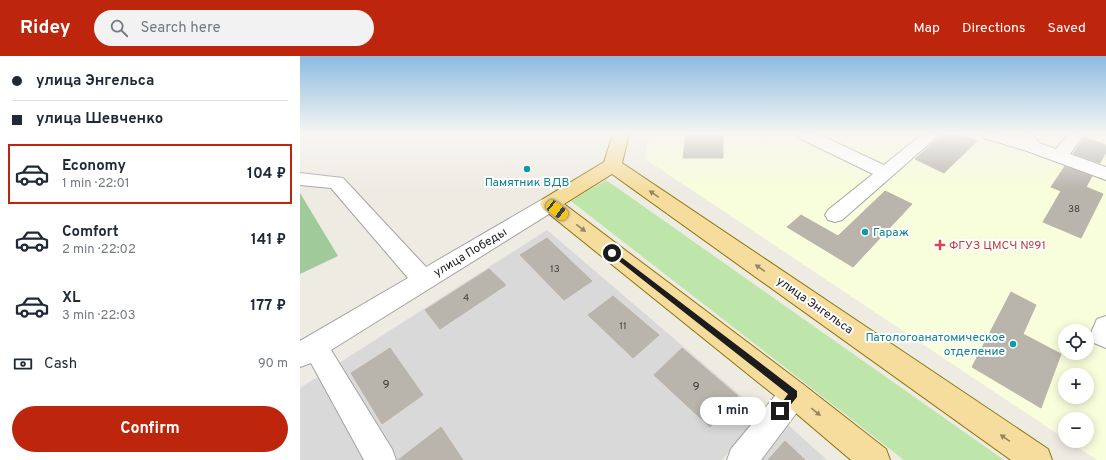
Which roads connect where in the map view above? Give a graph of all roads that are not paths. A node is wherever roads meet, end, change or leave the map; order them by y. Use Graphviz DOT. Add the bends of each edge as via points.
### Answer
graph roads {
  1 [pos="616,153"];
  2 [pos="845,153"];
  3 [pos="910,153"];
  4 [pos="1052,153"];
  5 [pos="1062,153"];
  6 [pos="1059,157"];
  7 [pos="612,165"];
  8 [pos="886,173"];
  9 [pos="1106,174"];
  10 [pos="300,179"];
  11 [pos="550,204"];
  12 [pos="835,215"];
  13 [pos="424,280"];
  14 [pos="1106,326"];
  15 [pos="1106,337"];
  16 [pos="307,350"];
  17 [pos="794,394"];
  18 [pos="381,460"];
  19 [pos="742,460"];
  20 [pos="875,460"];
  21 [pos="1037,460"];
  1 -- 7 [label="main road"];
  2 -- 8 [label="street"];
  3 -- 8 [label="street"];
  4 -- 6 [label="street"];
  5 -- 6 [label="street"];
  6 -- 9 [label="street"];
  7 -- 11 [label="main road, улица Победы"];
  21 -- 7 [label="main road, улица Энгельса, one-way"];
  8 -- 12 [label="street"];
  10 -- 13 [label="street" via="336,182"];
  11 -- 13 [label="street, улица Победы"];
  11 -- 17 [label="main road, one-way"];
  13 -- 16 [label="street, улица Победы"];
  14 -- 15 [label="street" via="1103,335"];
  16 -- 18 [label="street"];
  17 -- 19 [label="street"];
  17 -- 20 [label="main road, one-way"];
}
